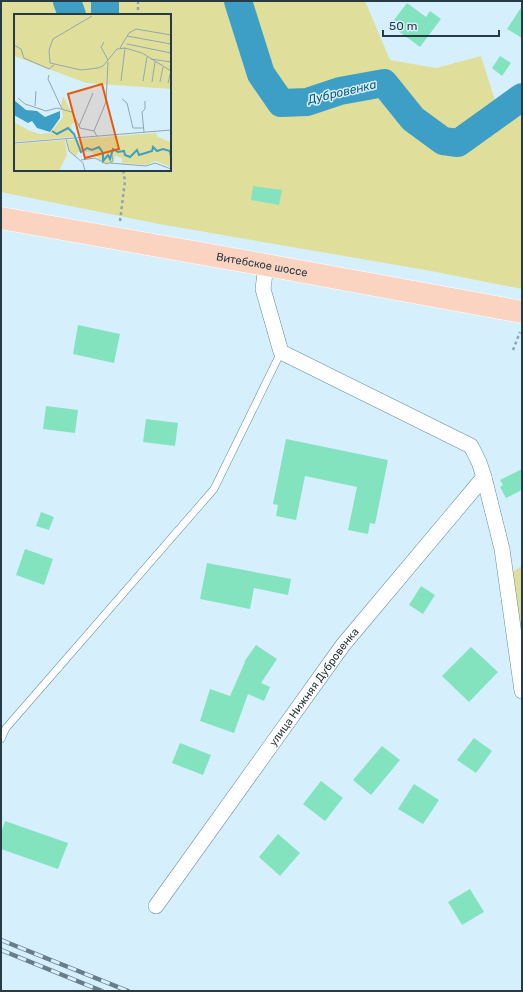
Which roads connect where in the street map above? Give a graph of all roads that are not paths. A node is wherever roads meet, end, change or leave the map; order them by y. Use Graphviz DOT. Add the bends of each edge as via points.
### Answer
graph roads {
  1 [pos="1,218"];
  2 [pos="266,265"];
  3 [pos="517,318"];
  4 [pos="281,352"];
  5 [pos="484,477"];
  6 [pos="522,691"];
  7 [pos="1,739"];
  8 [pos="156,906"];
  1 -- 2 [label="main road, Витебское шоссе"];
  2 -- 3 [label="main road, Витебское шоссе"];
  2 -- 4 [label="street" via="263,289"];
  4 -- 5 [label="street" via="471,446 480,462"];
  4 -- 7 [label="lane" via="214,489 6,728"];
  5 -- 6 [label="street" via="502,549"];
  5 -- 8 [label="street, улица Нижняя Дубровенка" via="343,645"];
}
